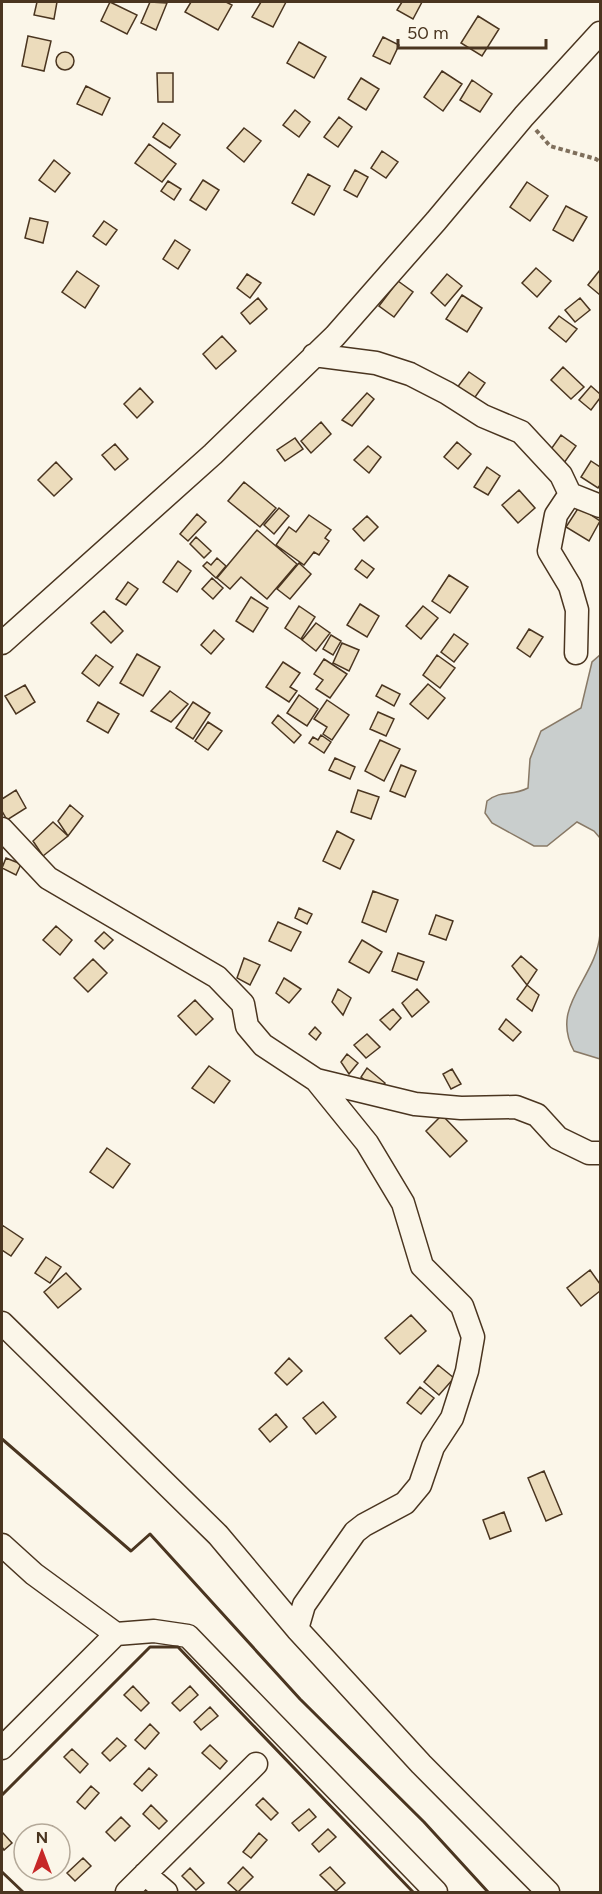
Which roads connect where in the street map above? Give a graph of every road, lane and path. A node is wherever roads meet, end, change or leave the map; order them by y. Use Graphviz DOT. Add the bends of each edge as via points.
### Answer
graph roads {
  1 [pos="600,33"];
  2 [pos="524,116"];
  3 [pos="600,162"];
  4 [pos="314,355"];
  5 [pos="570,494"];
  6 [pos="600,506"];
  7 [pos="2,643"];
  8 [pos="576,653"];
  9 [pos="2,829"];
  10 [pos="316,1080"];
  11 [pos="600,1153"];
  12 [pos="2,1323"];
  13 [pos="2,1545"];
  14 [pos="297,1629"];
  15 [pos="116,1634"];
  16 [pos="2,1748"];
  17 [pos="256,1764"];
  18 [pos="145,1874"];
  19 [pos="127,1893"];
  20 [pos="166,1893"];
  21 [pos="436,1893"];
  22 [pos="548,1893"];
  1 -- 2 [label="street"];
  2 -- 3 [label="path" via="550,146"];
  2 -- 4 [label="street" via="335,336"];
  4 -- 5 [label="street" via="376,363 410,374 483,416 521,432 561,475"];
  4 -- 7 [label="street" via="213,454"];
  5 -- 6 [label="street"];
  5 -- 8 [label="street" via="556,515 549,550 570,586 577,610"];
  9 -- 10 [label="street" via="48,878 217,977 243,1004 247,1026 263,1045"];
  10 -- 11 [label="street" via="415,1104 516,1107 537,1115 558,1138 589,1153"];
  10 -- 14 [label="street" via="367,1143 404,1203 422,1266 462,1306 473,1337 452,1418 433,1447 420,1485 405,1503 355,1532 304,1605"];
  12 -- 14 [label="street" via="218,1535"];
  13 -- 15 [label="street" via="34,1574"];
  14 -- 22 [label="street" via="421,1764"];
  15 -- 16 [label="street"];
  15 -- 21 [label="street" via="154,1631 188,1636"];
  17 -- 18 [label="street"];
  18 -- 19 [label="street"];
  18 -- 20 [label="street"];
}
